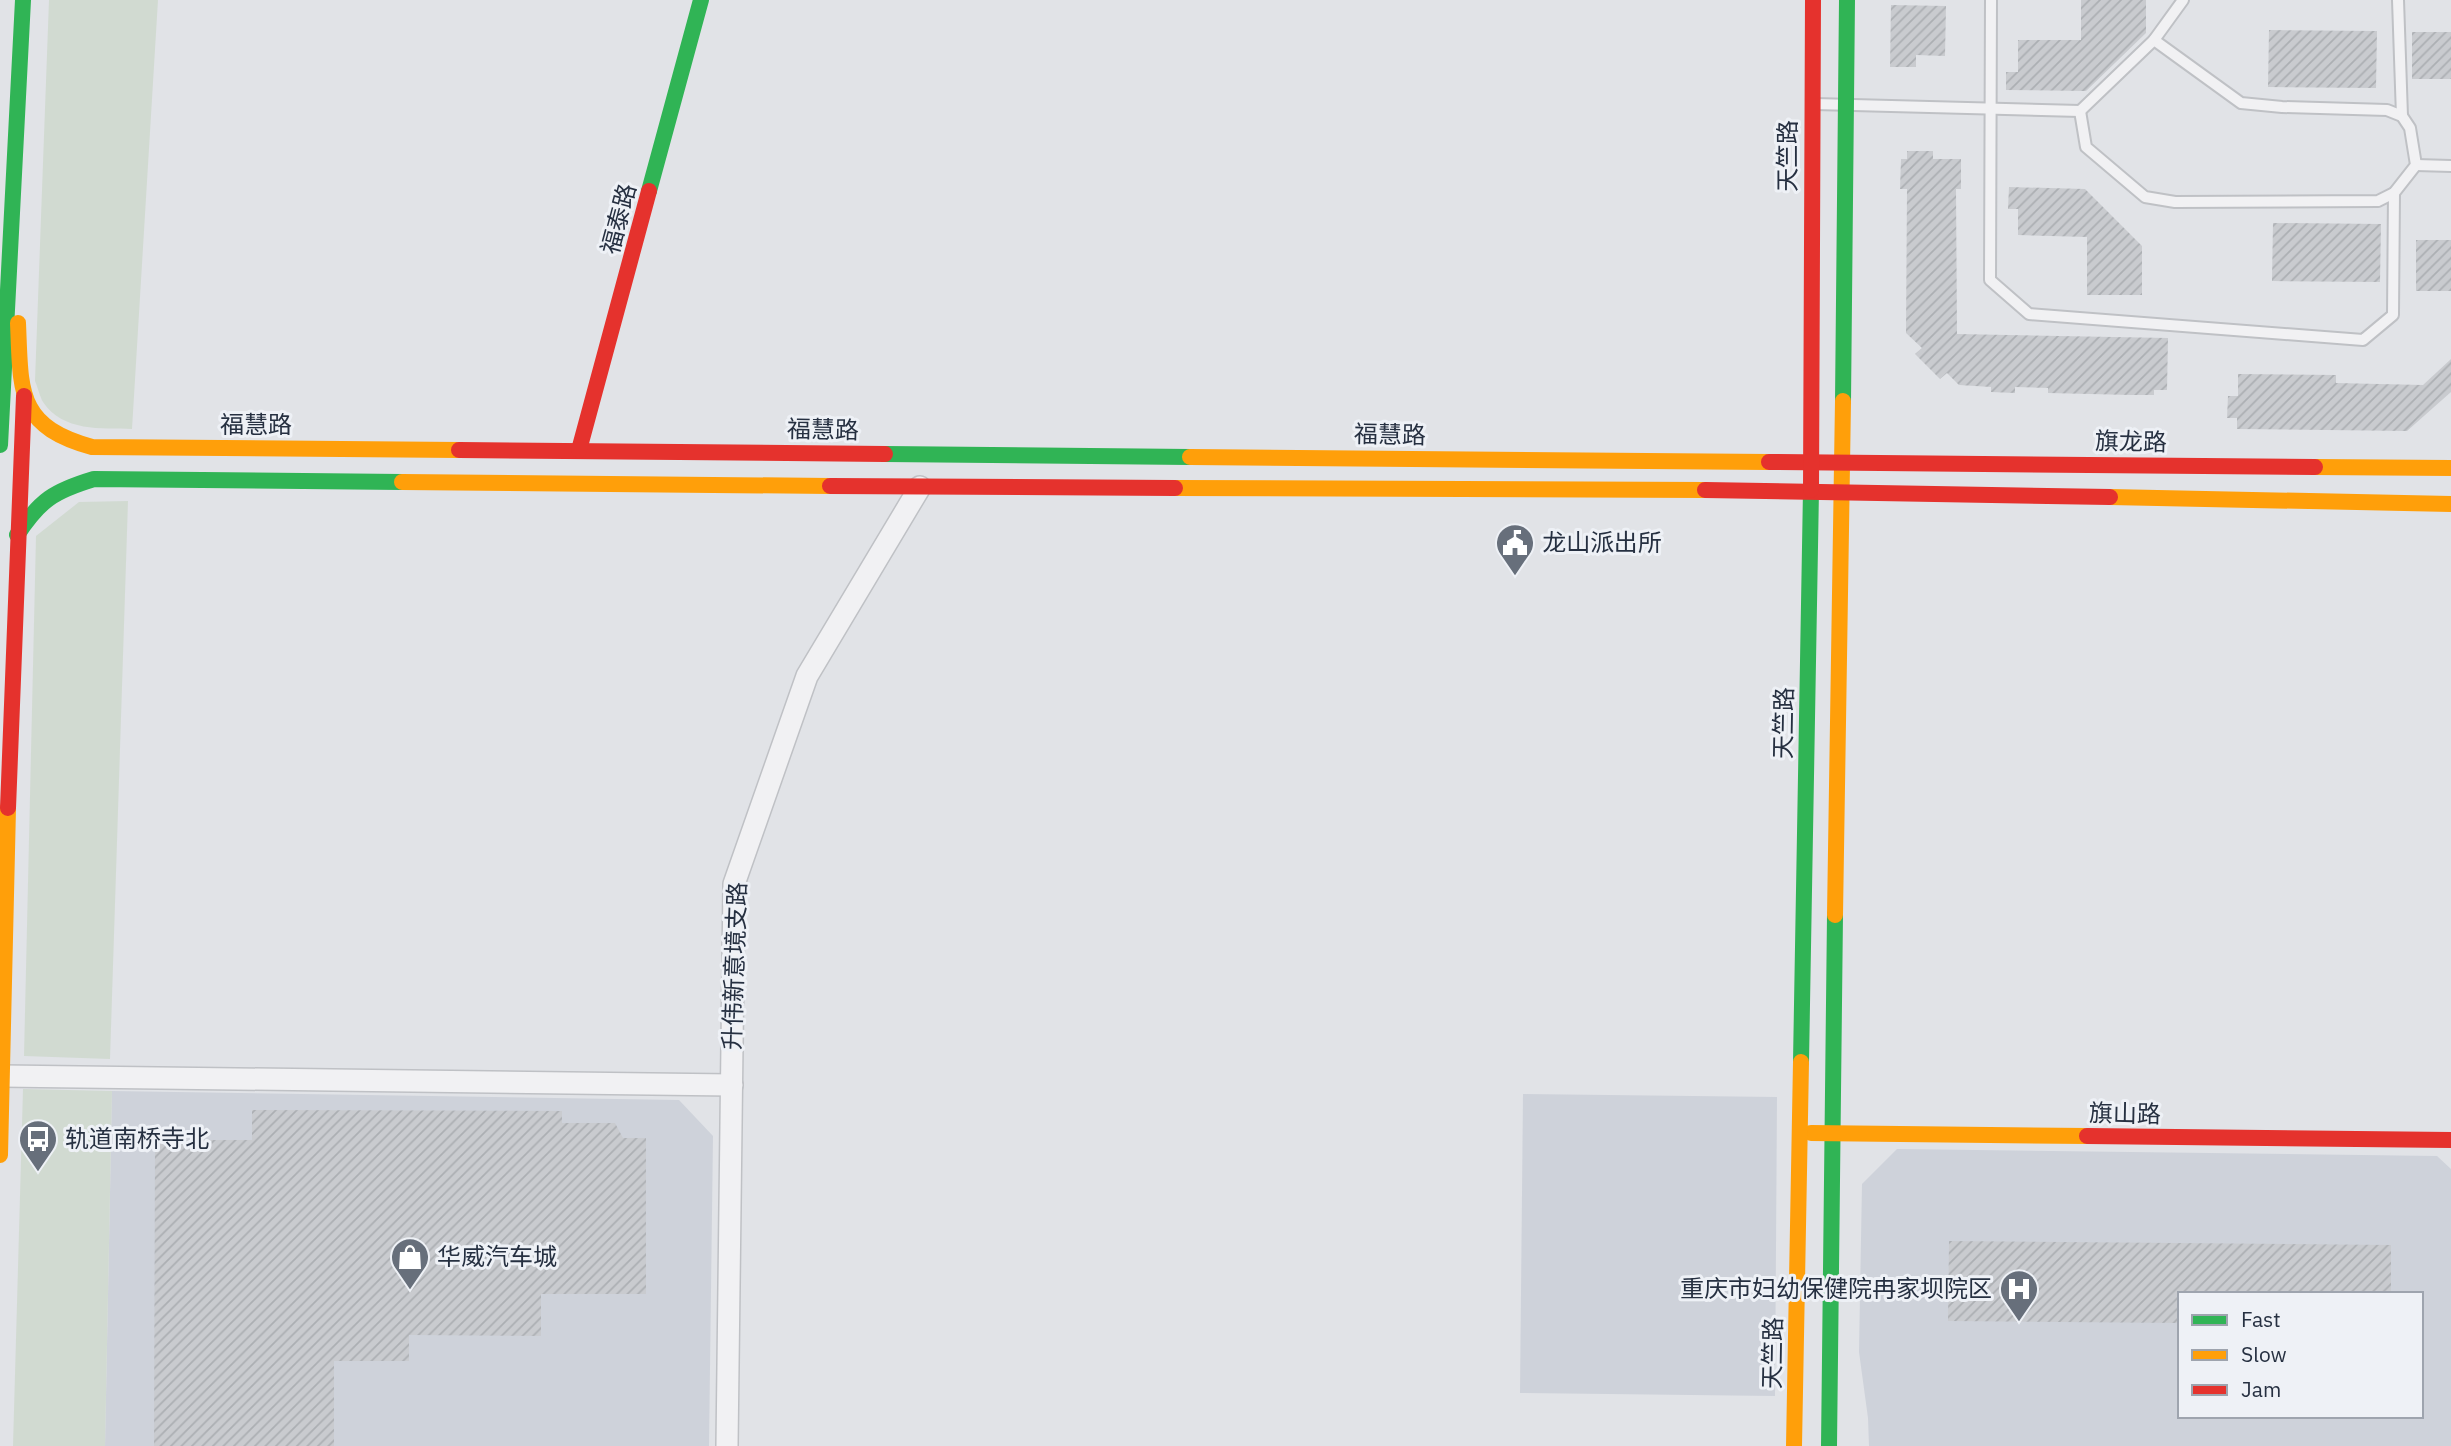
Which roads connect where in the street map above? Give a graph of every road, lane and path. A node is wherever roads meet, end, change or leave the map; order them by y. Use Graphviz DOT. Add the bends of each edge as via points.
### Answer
graph roads {
  1 [pos="23,0"];
  2 [pos="701,0"];
  3 [pos="1813,0"];
  4 [pos="1847,0"];
  5 [pos="1992,0"];
  6 [pos="2183,0"];
  7 [pos="2398,0"];
  8 [pos="2154,40"];
  9 [pos="1811,104"];
  10 [pos="1845,105"];
  11 [pos="1991,108"];
  12 [pos="2080,111"];
  13 [pos="2402,116"];
  14 [pos="2416,165"];
  15 [pos="2451,166"];
  16 [pos="2394,193"];
  17 [pos="10,228"];
  18 [pos="24,396"];
  19 [pos="0,445"];
  20 [pos="92,447"];
  21 [pos="579,450"];
  22 [pos="1810,461"];
  23 [pos="1842,462"];
  24 [pos="2451,468"];
  25 [pos="94,478"];
  26 [pos="920,487"];
  27 [pos="1811,491"];
  28 [pos="1842,491"];
  29 [pos="2451,504"];
  30 [pos="17,535"];
  31 [pos="2,1076"];
  32 [pos="732,1085"];
  33 [pos="1799,1133"];
  34 [pos="1831,1133"];
  35 [pos="2451,1140"];
  36 [pos="0,1155"];
  37 [pos="727,1446"];
  38 [pos="1794,1446"];
  39 [pos="1829,1446"];
  1 -- 17 [label="main road"];
  2 -- 21 [label="main road, 福泰路"];
  3 -- 9 [label="main road, 天竺路"];
  4 -- 10 [label="main road"];
  5 -- 11 [label="lane"];
  6 -- 8 [label="lane"];
  7 -- 13 [label="lane"];
  8 -- 12 [label="lane"];
  8 -- 13 [label="lane" via="2241,103 2387,110"];
  9 -- 10 [label="lane"];
  9 -- 22 [label="main road, 天竺路"];
  10 -- 11 [label="lane"];
  10 -- 23 [label="main road"];
  11 -- 12 [label="lane"];
  11 -- 16 [label="lane" via="1990,280 2029,314 2363,340 2393,315"];
  12 -- 16 [label="lane" via="2085,147 2145,197 2175,202 2378,201"];
  13 -- 14 [label="lane" via="2410,128"];
  14 -- 15 [label="lane"];
  14 -- 16 [label="lane"];
  17 -- 18 [label="main road"];
  17 -- 19 [label="main road"];
  18 -- 20 [label="main road, 福慧路" via="38,420 67,440"];
  18 -- 30 [label="main road"];
  20 -- 21 [label="main road, 福慧路"];
  20 -- 25 [label="main road" via="80,454 76,463 80,473"];
  21 -- 22 [label="main road, 福慧路"];
  22 -- 23 [label="main road, 旗龙路"];
  22 -- 27 [label="main road, 天竺路"];
  23 -- 24 [label="main road, 旗龙路"];
  23 -- 28 [label="main road"];
  25 -- 26 [label="main road"];
  25 -- 30 [label="main road" via="59,489 36,505"];
  26 -- 27 [label="main road"];
  26 -- 32 [label="street, 升伟新意境支路" via="807,676 734,884"];
  27 -- 28 [label="main road"];
  27 -- 33 [label="main road, 天竺路"];
  28 -- 29 [label="main road"];
  28 -- 34 [label="main road"];
  30 -- 31 [label="main road"];
  31 -- 32 [label="street"];
  31 -- 36 [label="main road"];
  32 -- 37 [label="street, 升伟新意境支路"];
  33 -- 34 [label="main road, 旗山路"];
  33 -- 38 [label="main road, 天竺路"];
  34 -- 35 [label="main road, 旗山路"];
  34 -- 39 [label="main road"];
}
